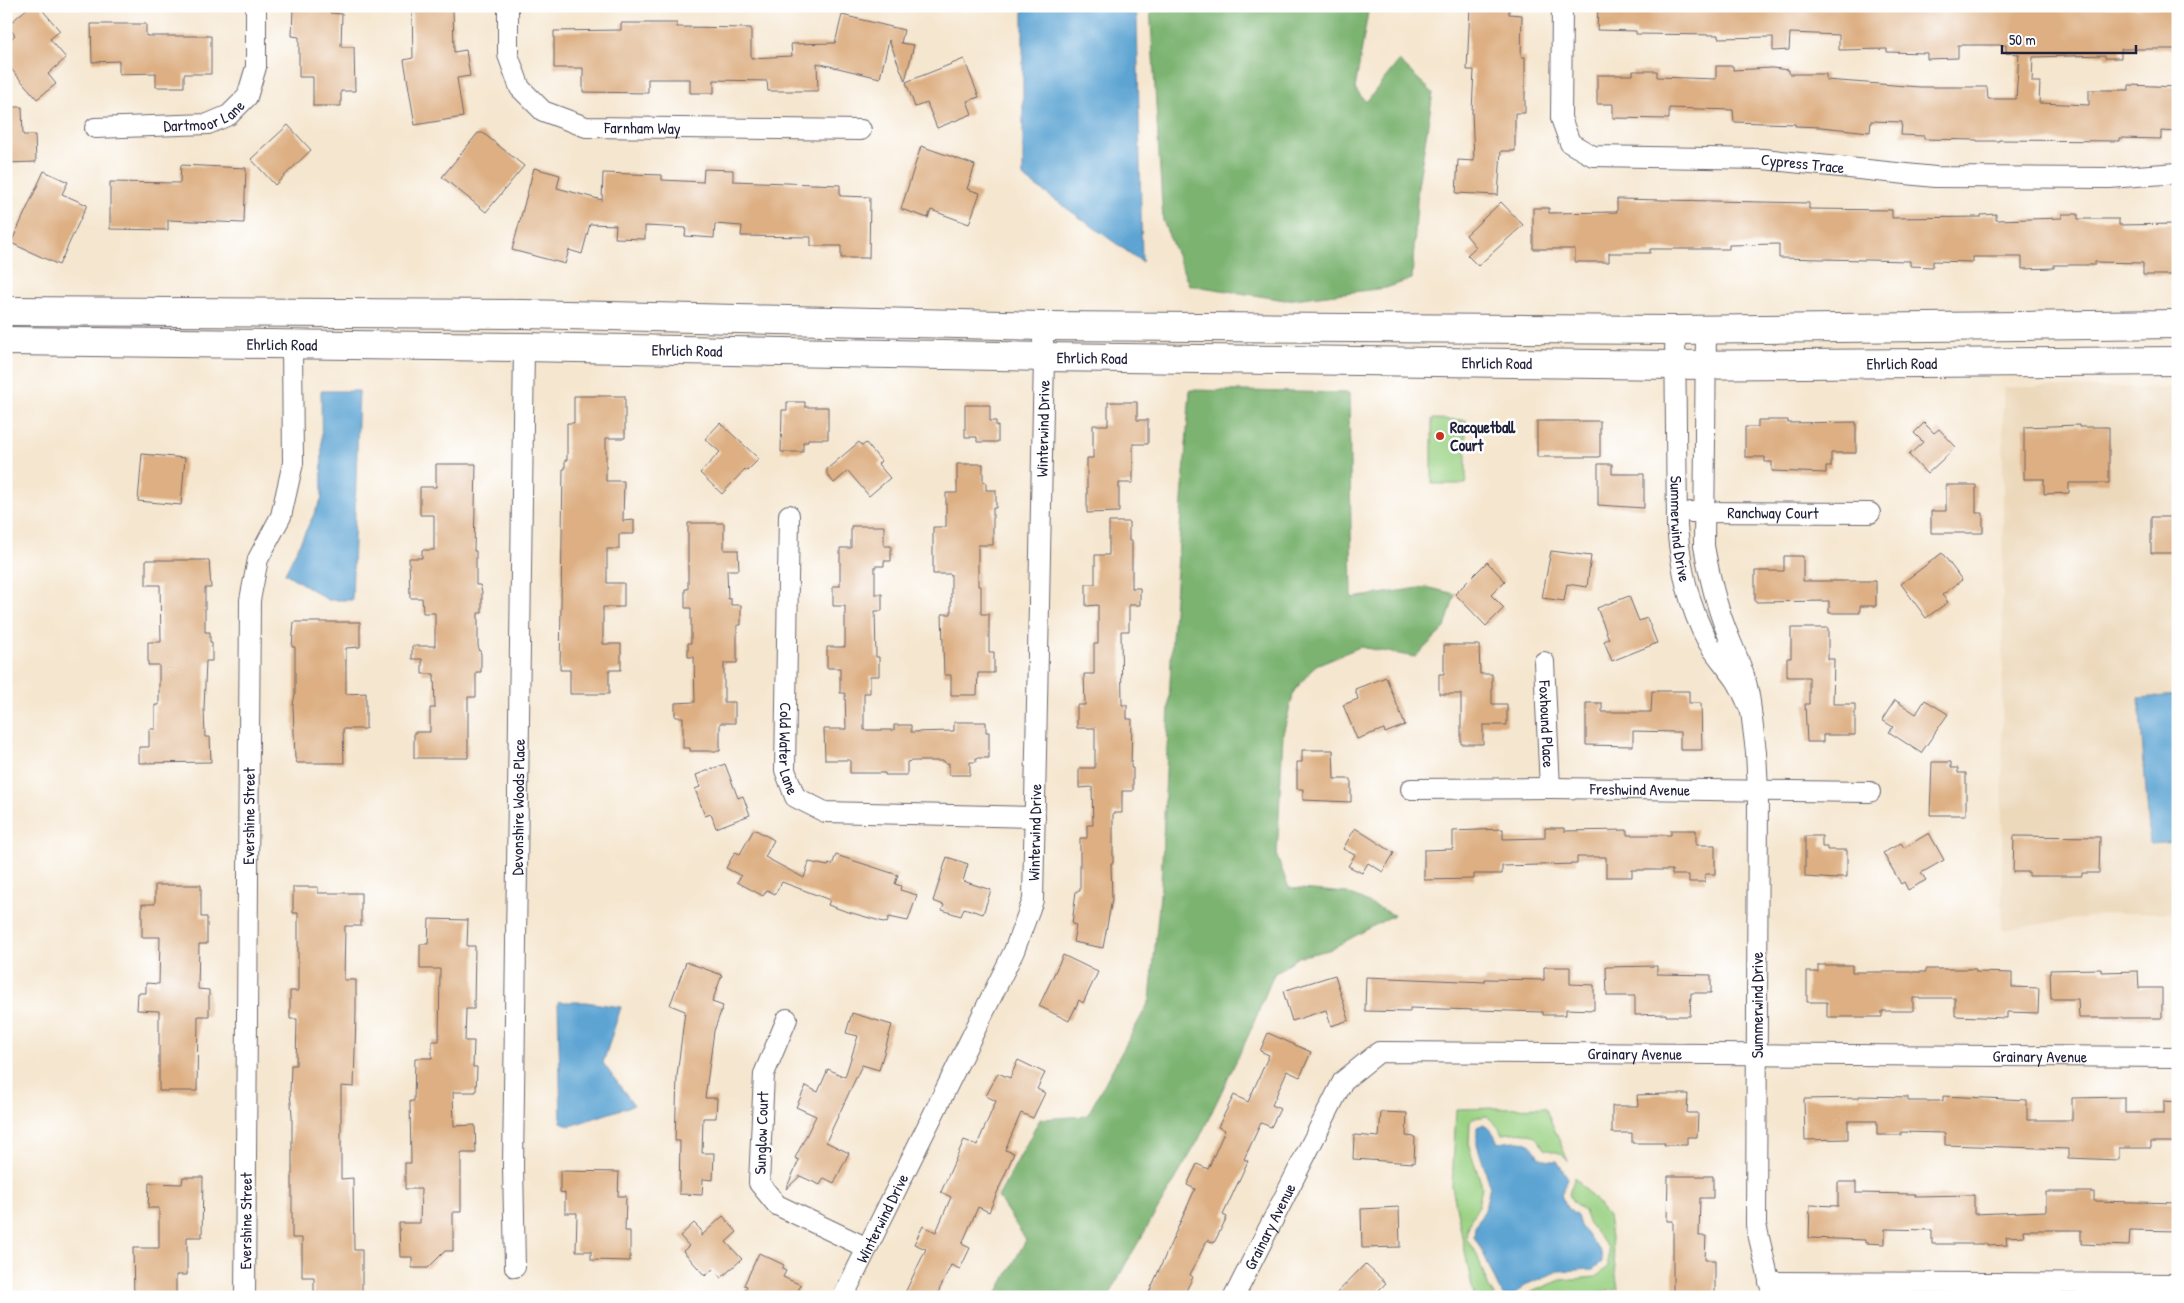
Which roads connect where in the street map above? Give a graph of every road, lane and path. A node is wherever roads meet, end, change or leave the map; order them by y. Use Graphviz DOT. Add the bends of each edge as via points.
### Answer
graph roads {
  1 [pos="256,6"];
  2 [pos="508,6"];
  3 [pos="1562,6"];
  4 [pos="95,128"];
  5 [pos="861,130"];
  6 [pos="2178,173"];
  7 [pos="6,311"];
  8 [pos="396,313"];
  9 [pos="2178,324"];
  10 [pos="1042,326"];
  11 [pos="1675,330"];
  12 [pos="1706,330"];
  13 [pos="6,341"];
  14 [pos="187,342"];
  15 [pos="292,344"];
  16 [pos="524,347"];
  17 [pos="1044,357"];
  18 [pos="2178,361"];
  19 [pos="1675,365"];
  20 [pos="1706,365"];
  21 [pos="1676,512"];
  22 [pos="1704,512"];
  23 [pos="1870,513"];
  24 [pos="789,515"];
  25 [pos="1544,662"];
  26 [pos="1751,711"];
  27 [pos="1550,788"];
  28 [pos="1410,789"];
  29 [pos="1758,792"];
  30 [pos="1870,792"];
  31 [pos="1035,817"];
  32 [pos="787,1019"];
  33 [pos="1757,1055"];
  34 [pos="2178,1057"];
  35 [pos="867,1248"];
  36 [pos="515,1267"];
  37 [pos="2178,1284"];
  38 [pos="1771,1290"];
  39 [pos="245,1297"];
  40 [pos="843,1297"];
  41 [pos="1234,1297"];
  1 -- 4 [label="street, Dartmoor Lane" via="256,67 247,97 229,115 208,124"];
  2 -- 5 [label="street, Farnham Way" via="508,55 520,88 543,111 577,124 586,127"];
  3 -- 6 [label="street, Cypress Trace" via="1560,118 1570,143 1593,156 1763,160 1935,176 2109,178"];
  7 -- 8 [label="main road, Ehrlich Road"];
  8 -- 10 [label="main road, Ehrlich Road"];
  8 -- 14 [label="main road" via="379,324 343,332 201,331 193,334"];
  9 -- 12 [label="main road, Ehrlich Road"];
  10 -- 11 [label="main road, Ehrlich Road"];
  10 -- 17 [label="street, Winterwind Drive"];
  11 -- 12 [label="main road, Ehrlich Road"];
  11 -- 19 [label="street, Summerwind Drive"];
  12 -- 20 [label="street, Summerwind Drive"];
  13 -- 14 [label="main road, Ehrlich Road"];
  14 -- 15 [label="main road, Ehrlich Road"];
  15 -- 16 [label="main road, Ehrlich Road"];
  15 -- 39 [label="street, Evershine Street" via="293,463 281,516 258,559 250,600"];
  16 -- 17 [label="main road, Ehrlich Road"];
  16 -- 36 [label="street, Devonshire Woods Place" via="513,1166"];
  17 -- 19 [label="main road, Ehrlich Road"];
  17 -- 31 [label="street, Winterwind Drive"];
  18 -- 20 [label="main road, Ehrlich Road"];
  19 -- 20 [label="main road, Ehrlich Road"];
  19 -- 21 [label="street, Summerwind Drive"];
  20 -- 22 [label="street, Summerwind Drive"];
  21 -- 22 [label="street, Ranchway Court"];
  21 -- 26 [label="street, Summerwind Drive" via="1680,557 1695,615 1709,643 1737,681"];
  22 -- 23 [label="street, Ranchway Court"];
  22 -- 26 [label="street, Summerwind Drive" via="1708,573 1749,688"];
  24 -- 31 [label="street, Cold Water Lane" via="785,770 795,796 825,812"];
  25 -- 27 [label="street, Foxhound Place"];
  26 -- 29 [label="street, Summerwind Drive"];
  27 -- 28 [label="street, Freshwind Avenue"];
  27 -- 29 [label="street, Freshwind Avenue"];
  29 -- 30 [label="street, Freshwind Avenue"];
  29 -- 33 [label="street, Summerwind Drive"];
  31 -- 35 [label="street, Winterwind Drive" via="1033,900 1014,951"];
  32 -- 35 [label="street, Sunglow Court" via="764,1074 759,1183 777,1205"];
  33 -- 34 [label="street, Grainary Avenue"];
  33 -- 38 [label="street, Summerwind Drive" via="1756,1224"];
  33 -- 41 [label="street, Grainary Avenue" via="1379,1052 1343,1081"];
  35 -- 40 [label="street, Winterwind Drive"];
  37 -- 38 [label="street"];
}
